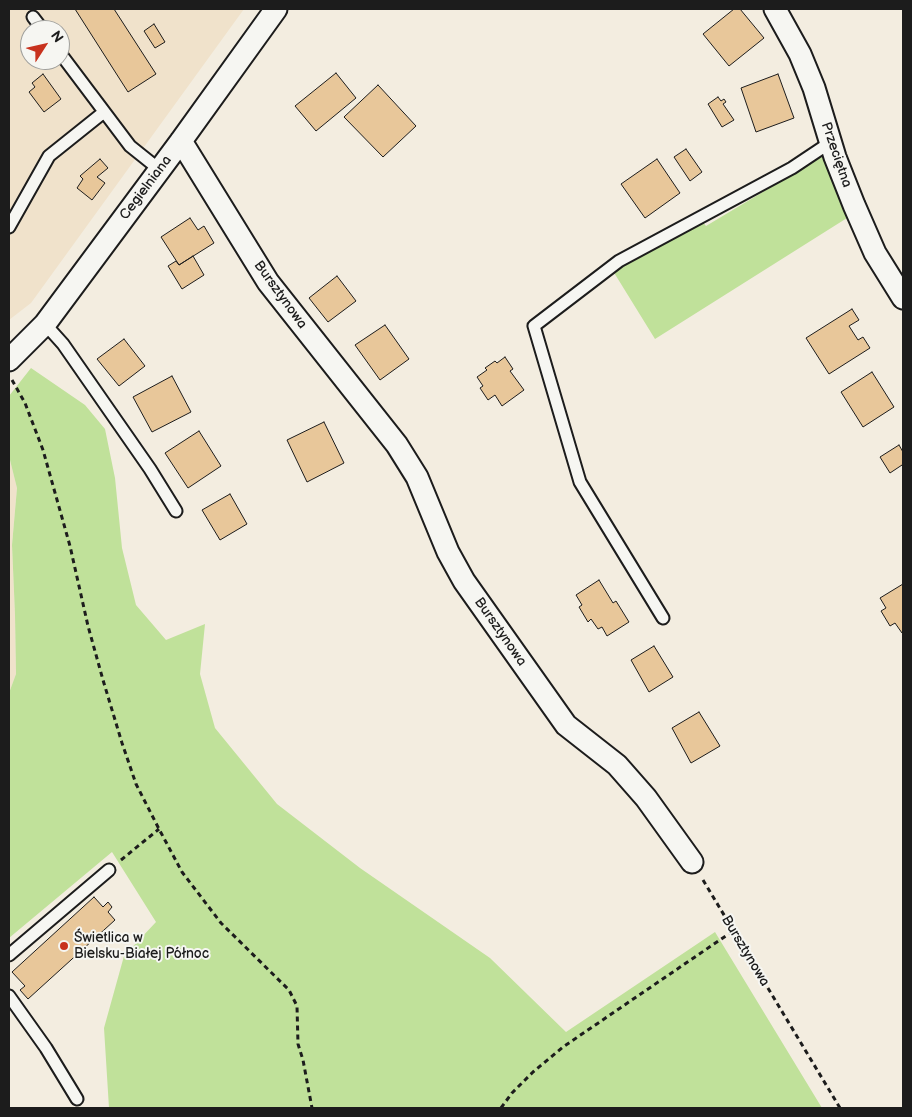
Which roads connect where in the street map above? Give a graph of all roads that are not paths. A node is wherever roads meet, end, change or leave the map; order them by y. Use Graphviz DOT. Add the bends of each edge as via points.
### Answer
graph roads {
  1 [pos="276,9"];
  2 [pos="775,9"];
  3 [pos="33,17"];
  4 [pos="35,20"];
  5 [pos="70,66"];
  6 [pos="104,112"];
  7 [pos="181,142"];
  8 [pos="831,142"];
  9 [pos="160,170"];
  10 [pos="9,227"];
  11 [pos="903,298"];
  12 [pos="45,324"];
  13 [pos="9,360"];
  14 [pos="176,511"];
  15 [pos="663,618"];
  16 [pos="692,862"];
  17 [pos="109,870"];
  18 [pos="9,955"];
  19 [pos="9,996"];
  20 [pos="77,1099"];
  1 -- 7 [label="street, Cegielniana"];
  2 -- 8 [label="street, Przeciętna" via="800,54"];
  3 -- 4 [label="lane"];
  5 -- 6 [label="lane"];
  6 -- 9 [label="lane" via="130,146"];
  6 -- 10 [label="lane" via="49,156"];
  7 -- 9 [label="street, Cegielniana"];
  7 -- 16 [label="street, Bursztynowa" via="268,282 396,445 417,477 448,552 464,581 555,710 566,725 617,765 646,798"];
  8 -- 11 [label="street, Przeciętna" via="876,253"];
  8 -- 15 [label="lane" via="792,168 619,261 534,326 580,482"];
  9 -- 12 [label="street, Cegielniana"];
  12 -- 13 [label="street, Cegielniana"];
  12 -- 14 [label="lane" via="63,344"];
  17 -- 18 [label="lane"];
  19 -- 20 [label="lane"];
}
